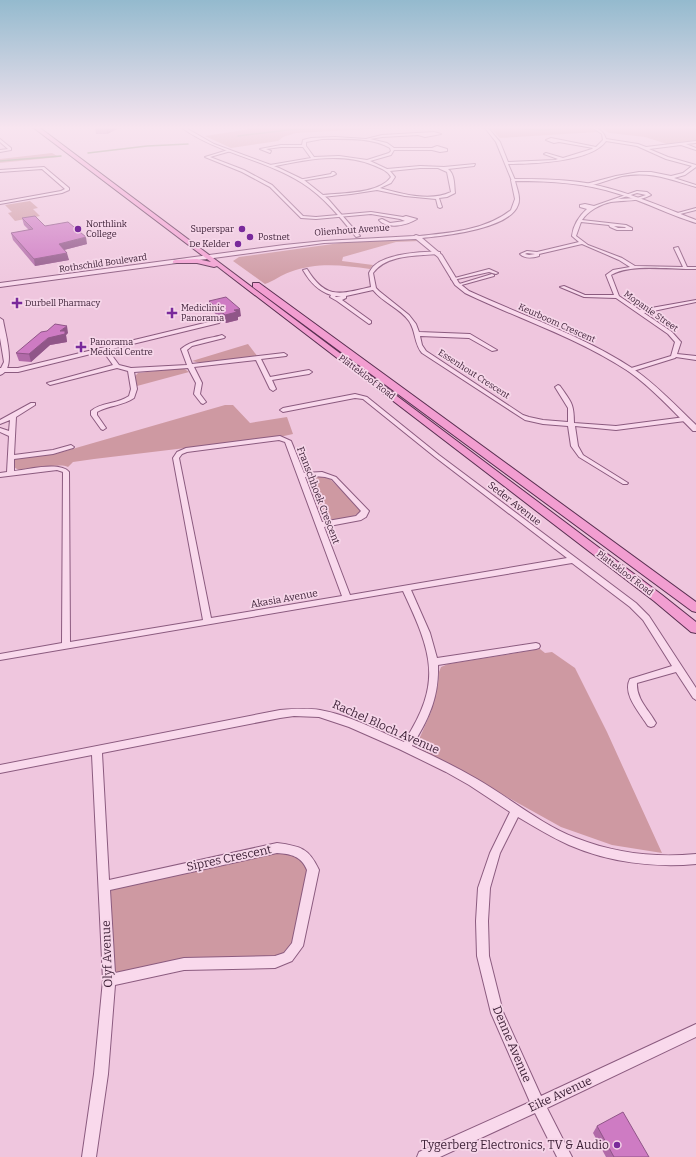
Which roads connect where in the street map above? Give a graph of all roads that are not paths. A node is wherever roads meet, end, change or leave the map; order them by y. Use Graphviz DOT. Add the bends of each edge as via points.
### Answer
graph roads {
  1 [pos="60,182"];
  2 [pos="110,182"];
  3 [pos="119,182"];
  4 [pos="264,182"];
  5 [pos="303,182"];
  6 [pos="390,182"];
  7 [pos="451,182"];
  8 [pos="514,182"];
  9 [pos="543,182"];
  10 [pos="600,182"];
  11 [pos="683,182"];
  12 [pos="588,185"];
  13 [pos="696,186"];
  14 [pos="378,189"];
  15 [pos="132,191"];
  16 [pos="323,196"];
  17 [pos="625,196"];
  18 [pos="437,197"];
  19 [pos="637,199"];
  20 [pos="613,201"];
  21 [pos="1,202"];
  22 [pos="440,207"];
  23 [pos="596,207"];
  24 [pos="696,209"];
  25 [pos="589,210"];
  26 [pos="162,214"];
  27 [pos="676,214"];
  28 [pos="341,216"];
  29 [pos="403,218"];
  30 [pos="381,220"];
  31 [pos="408,221"];
  32 [pos="580,221"];
  33 [pos="696,222"];
  34 [pos="611,226"];
  35 [pos="352,229"];
  36 [pos="383,235"];
  37 [pos="358,236"];
  38 [pos="416,236"];
  39 [pos="392,238"];
  40 [pos="344,239"];
  41 [pos="582,243"];
  42 [pos="676,248"];
  43 [pos="438,253"];
  44 [pos="537,253"];
  45 [pos="211,255"];
  46 [pos="175,262"];
  47 [pos="153,265"];
  48 [pos="633,267"];
  49 [pos="222,268"];
  50 [pos="696,268"];
  51 [pos="686,269"];
  52 [pos="305,270"];
  53 [pos="109,276"];
  54 [pos="453,279"];
  55 [pos="0,282"];
  56 [pos="0,285"];
  57 [pos="458,285"];
  58 [pos="562,287"];
  59 [pos="374,288"];
  60 [pos="336,297"];
  61 [pos="617,297"];
  62 [pos="696,301"];
  63 [pos="640,312"];
  64 [pos="0,320"];
  65 [pos="217,322"];
  66 [pos="369,322"];
  67 [pos="418,334"];
  68 [pos="222,337"];
  69 [pos="104,349"];
  70 [pos="494,350"];
  71 [pos="284,355"];
  72 [pos="675,355"];
  73 [pos="258,358"];
  74 [pos="696,358"];
  75 [pos="117,366"];
  76 [pos="190,366"];
  77 [pos="131,370"];
  78 [pos="630,370"];
  79 [pos="1,371"];
  80 [pos="309,372"];
  81 [pos="268,379"];
  82 [pos="50,383"];
  83 [pos="558,387"];
  84 [pos="273,389"];
  85 [pos="203,402"];
  86 [pos="34,404"];
  87 [pos="283,410"];
  88 [pos="12,416"];
  89 [pos="685,419"];
  90 [pos="0,422"];
  91 [pos="572,425"];
  92 [pos="103,428"];
  93 [pos="696,429"];
  94 [pos="0,430"];
  95 [pos="12,435"];
  96 [pos="71,447"];
  97 [pos="12,457"];
  98 [pos="10,473"];
  99 [pos="0,475"];
  100 [pos="301,476"];
  101 [pos="625,484"];
  102 [pos="320,525"];
  103 [pos="572,560"];
  104 [pos="406,588"];
  105 [pos="347,598"];
  106 [pos="696,608"];
  107 [pos="208,622"];
  108 [pos="696,629"];
  109 [pos="66,646"];
  110 [pos="536,646"];
  111 [pos="0,657"];
  112 [pos="434,662"];
  113 [pos="678,668"];
  114 [pos="696,696"];
  115 [pos="651,723"];
  116 [pos="406,748"];
  117 [pos="97,750"];
  118 [pos="0,769"];
  119 [pos="516,810"];
  120 [pos="696,859"];
  121 [pos="104,886"];
  122 [pos="109,980"];
  123 [pos="696,1030"];
  124 [pos="538,1105"];
  125 [pos="89,1157"];
  126 [pos="424,1157"];
  127 [pos="565,1157"];
  1 -- 21 [label="street" via="68,190"];
  2 -- 45 [label="main road, Plattekloof Road"];
  3 -- 15 [label="main road"];
  4 -- 28 [label="street" via="271,186 302,217"];
  5 -- 16 [label="street"];
  6 -- 14 [label="street"];
  7 -- 18 [label="street" via="453,193"];
  8 -- 38 [label="street, Olienhout Avenue" via="518,197 516,206 509,215 456,232"];
  9 -- 12 [label="street"];
  10 -- 12 [label="street"];
  11 -- 13 [label="street"];
  12 -- 17 [label="street"];
  14 -- 16 [label="street"];
  14 -- 18 [label="street" via="406,196"];
  16 -- 28 [label="street"];
  17 -- 19 [label="street"];
  17 -- 19 [label="street" via="639,192 649,195"];
  17 -- 20 [label="street"];
  18 -- 22 [label="street"];
  19 -- 20 [label="street"];
  19 -- 27 [label="street"];
  20 -- 23 [label="street"];
  23 -- 25 [label="street"];
  23 -- 25 [label="street" via="581,206"];
  24 -- 27 [label="street"];
  25 -- 32 [label="street"];
  26 -- 45 [label="main road, Plattekloof Road"];
  27 -- 33 [label="street"];
  28 -- 29 [label="street" via="371,213"];
  28 -- 35 [label="street"];
  29 -- 31 [label="street"];
  29 -- 31 [label="street" via="415,219"];
  30 -- 31 [label="street" via="384,224"];
  32 -- 34 [label="street"];
  32 -- 41 [label="street" via="574,236"];
  35 -- 36 [label="street" via="364,234"];
  35 -- 37 [label="street"];
  35 -- 40 [label="street" via="352,234"];
  36 -- 37 [label="street, Olienhout Avenue"];
  36 -- 38 [label="street, Olienhout Avenue"];
  37 -- 39 [label="street"];
  37 -- 40 [label="street"];
  38 -- 39 [label="street, Olienhout Avenue"];
  38 -- 43 [label="street, Keurboom Crescent"];
  39 -- 40 [label="street, Olienhout Avenue"];
  40 -- 45 [label="street, Olienhout Avenue"];
  41 -- 44 [label="street"];
  41 -- 48 [label="street"];
  42 -- 51 [label="street"];
  43 -- 54 [label="street, Keurboom Crescent"];
  43 -- 59 [label="street" via="396,258 380,263 371,273"];
  45 -- 46 [label="street, Rothschild Boulevard"];
  45 -- 49 [label="main road, Plattekloof Road"];
  45 -- 55 [label="street, Rothschild Boulevard"];
  45 -- 106 [label="main road, Plattekloof Road"];
  46 -- 47 [label="street, Rothschild Boulevard"];
  46 -- 49 [label="main road" via="201,261"];
  47 -- 53 [label="street" via="116,272"];
  47 -- 56 [label="street, Rothschild Boulevard"];
  48 -- 51 [label="street, Mopanie Street"];
  48 -- 61 [label="street, Mopanie Street" via="608,275"];
  49 -- 108 [label="main road, Plattekloof Road"];
  50 -- 51 [label="street, Mopanie Street"];
  52 -- 60 [label="street" via="314,283"];
  54 -- 57 [label="street, Keurboom Crescent"];
  54 -- 57 [label="street" via="489,270 496,273"];
  57 -- 78 [label="street, Keurboom Crescent" via="476,297 577,340"];
  58 -- 61 [label="street" via="584,296"];
  59 -- 60 [label="street"];
  59 -- 67 [label="street, Essenhout Crescent" via="410,318"];
  60 -- 66 [label="street"];
  61 -- 63 [label="street, Mopanie Street"];
  62 -- 63 [label="street"];
  63 -- 72 [label="street, Mopanie Street" via="676,338 678,345"];
  64 -- 79 [label="street" via="7,362"];
  65 -- 69 [label="street"];
  67 -- 70 [label="street" via="470,336"];
  67 -- 91 [label="street, Essenhout Crescent" via="419,345 424,352 521,416 534,421"];
  68 -- 76 [label="street" via="185,347"];
  69 -- 75 [label="street"];
  69 -- 79 [label="street" via="18,370"];
  71 -- 73 [label="street"];
  72 -- 74 [label="street"];
  72 -- 78 [label="street" via="664,361"];
  73 -- 76 [label="street"];
  73 -- 81 [label="street"];
  75 -- 77 [label="street"];
  75 -- 82 [label="street"];
  76 -- 77 [label="street"];
  76 -- 85 [label="street" via="199,383 197,394"];
  77 -- 92 [label="street" via="134,389 132,397 94,411"];
  78 -- 89 [label="street, Keurboom Crescent"];
  80 -- 81 [label="street"];
  81 -- 84 [label="street"];
  83 -- 91 [label="street" via="570,403"];
  86 -- 88 [label="street"];
  87 -- 103 [label="street, Seder Avenue" via="348,397 365,398"];
  88 -- 90 [label="street"];
  88 -- 95 [label="street"];
  89 -- 91 [label="street, Essenhout Crescent" via="616,428"];
  89 -- 93 [label="street, Keurboom Crescent"];
  91 -- 101 [label="street" via="573,445 576,451"];
  94 -- 95 [label="street"];
  95 -- 97 [label="street"];
  96 -- 97 [label="street"];
  97 -- 98 [label="street"];
  98 -- 99 [label="street"];
  98 -- 109 [label="street" via="57,468 66,472"];
  100 -- 102 [label="street, Franschhoek Crescent"];
  100 -- 102 [label="street" via="314,474 334,478 365,511 358,518"];
  100 -- 107 [label="street, Franschhoek Crescent" via="288,441 280,438 186,450 177,455"];
  102 -- 105 [label="street, Franschhoek Crescent"];
  103 -- 104 [label="street, Akasia Avenue"];
  103 -- 113 [label="street, Seder Avenue" via="633,605 646,618"];
  104 -- 105 [label="street, Akasia Avenue"];
  104 -- 112 [label="street" via="428,637"];
  105 -- 107 [label="street, Akasia Avenue"];
  107 -- 109 [label="street, Akasia Avenue"];
  109 -- 111 [label="street, Akasia Avenue"];
  110 -- 112 [label="street"];
  112 -- 116 [label="street" via="430,701"];
  113 -- 114 [label="street, Seder Avenue"];
  113 -- 115 [label="street" via="633,681 633,693"];
  116 -- 117 [label="street, Rachel Bloch Avenue" via="332,716 320,712 301,711"];
  116 -- 119 [label="street, Rachel Bloch Avenue" via="474,783"];
  117 -- 118 [label="street, Rachel Bloch Avenue"];
  117 -- 121 [label="street, Olyf Avenue"];
  119 -- 120 [label="street, Rachel Bloch Avenue" via="574,841 620,855 648,860"];
  119 -- 124 [label="street, Denne Avenue" via="495,853 484,888 484,956 497,1013"];
  121 -- 122 [label="street, Olyf Avenue"];
  121 -- 122 [label="street, Sipres Crescent" via="277,848 296,850 309,860 313,870 297,946 288,957 275,962 184,964"];
  122 -- 125 [label="street, Olyf Avenue" via="101,1074"];
  123 -- 124 [label="street, Eike Avenue"];
  124 -- 126 [label="street, Eike Avenue"];
  124 -- 127 [label="street, Denne Avenue"];
}
